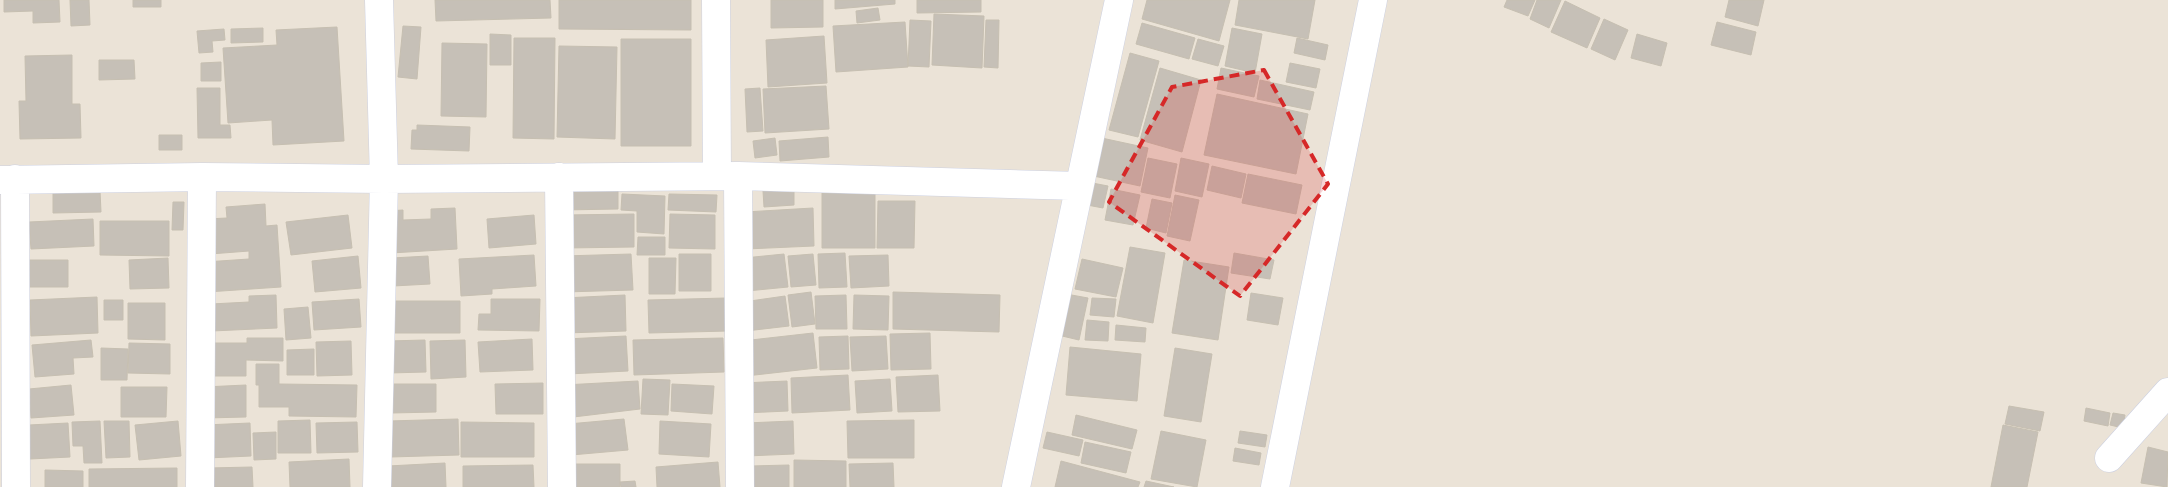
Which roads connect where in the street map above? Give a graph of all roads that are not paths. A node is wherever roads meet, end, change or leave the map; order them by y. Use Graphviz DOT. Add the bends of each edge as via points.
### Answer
graph roads {
  1 [pos="379,0"];
  2 [pos="716,0"];
  3 [pos="1120,0"];
  4 [pos="1373,0"];
  5 [pos="728,176"];
  6 [pos="202,177"];
  7 [pos="559,177"];
  8 [pos="384,179"];
  9 [pos="7,180"];
  10 [pos="1079,186"];
  11 [pos="2168,392"];
  12 [pos="2109,458"];
  13 [pos="16,487"];
  14 [pos="200,487"];
  15 [pos="377,487"];
  16 [pos="562,487"];
  17 [pos="740,487"];
  18 [pos="1016,487"];
  19 [pos="1275,487"];
  1 -- 8 [label="street"];
  2 -- 5 [label="street"];
  3 -- 10 [label="street"];
  4 -- 19 [label="street"];
  5 -- 7 [label="street"];
  5 -- 10 [label="street"];
  5 -- 17 [label="street"];
  6 -- 8 [label="street"];
  6 -- 9 [label="street"];
  6 -- 14 [label="street"];
  7 -- 8 [label="street"];
  7 -- 16 [label="street"];
  8 -- 15 [label="street"];
  9 -- 13 [label="street"];
  10 -- 18 [label="street"];
  11 -- 12 [label="street"];
}
